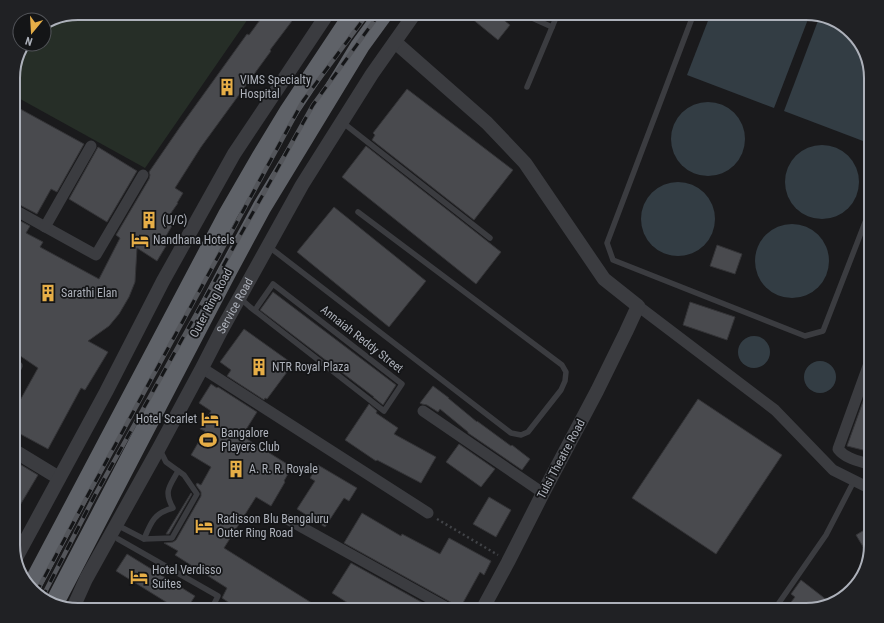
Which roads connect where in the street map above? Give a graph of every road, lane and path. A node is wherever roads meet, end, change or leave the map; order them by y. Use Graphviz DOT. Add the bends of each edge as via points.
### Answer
graph roads {
  1 [pos="323,20"];
  2 [pos="349,20"];
  3 [pos="379,20"];
  4 [pos="410,20"];
  5 [pos="538,20"];
  6 [pos="555,20"];
  7 [pos="691,20"];
  8 [pos="552,26"];
  9 [pos="395,42"];
  10 [pos="527,87"];
  11 [pos="342,122"];
  12 [pos="91,146"];
  13 [pos="143,175"];
  14 [pos="358,212"];
  15 [pos="20,213"];
  16 [pos="864,225"];
  17 [pos="45,227"];
  18 [pos="490,238"];
  19 [pos="268,246"];
  20 [pos="240,298"];
  21 [pos="638,306"];
  22 [pos="255,310"];
  23 [pos="202,368"];
  24 [pos="864,377"];
  25 [pos="423,411"];
  26 [pos="159,448"];
  27 [pos="20,454"];
  28 [pos="850,458"];
  29 [pos="864,463"];
  30 [pos="178,471"];
  31 [pos="844,476"];
  32 [pos="58,478"];
  33 [pos="854,481"];
  34 [pos="864,486"];
  35 [pos="543,493"];
  36 [pos="428,514"];
  37 [pos="287,519"];
  38 [pos="117,524"];
  39 [pos="118,539"];
  40 [pos="144,539"];
  41 [pos="20,550"];
  42 [pos="508,562"];
  43 [pos="34,582"];
  44 [pos="57,599"];
  45 [pos="75,603"];
  46 [pos="214,603"];
  47 [pos="438,603"];
  48 [pos="486,603"];
  49 [pos="779,603"];
  1 -- 32 [label="street" via="234,154"];
  2 -- 43 [label="highway" via="289,111 228,214"];
  3 -- 44 [label="highway, Outer Ring Road" via="360,46 262,207"];
  4 -- 9 [label="street, Service Road"];
  5 -- 8 [label="lane"];
  6 -- 8 [label="lane"];
  7 -- 16 [label="lane" via="607,243 613,260 805,336 823,331"];
  8 -- 10 [label="lane"];
  9 -- 11 [label="street, Service Road"];
  9 -- 21 [label="street" via="487,123 525,163 604,279"];
  11 -- 18 [label="lane" via="469,225"];
  11 -- 19 [label="street, Service Road" via="302,185"];
  12 -- 17 [label="street"];
  13 -- 17 [label="street" via="96,255"];
  14 -- 19 [label="lane" via="562,365 566,372 561,390 528,432 521,435 512,433"];
  15 -- 17 [label="street"];
  19 -- 20 [label="street, Service Road"];
  20 -- 22 [label="lane, Annaiah Reddy Street"];
  20 -- 23 [label="street, Service Road"];
  21 -- 31 [label="street" via="775,410 833,470"];
  21 -- 35 [label="street, Tulsi Theatre Road"];
  22 -- 22 [label="lane, Annaiah Reddy Street" via="384,411 402,384 273,284"];
  23 -- 26 [label="street, Service Road"];
  23 -- 36 [label="street"];
  24 -- 28 [label="street" via="838,449"];
  25 -- 35 [label="street"];
  26 -- 30 [label="lane" via="166,462"];
  26 -- 38 [label="street, Service Road"];
  27 -- 32 [label="street"];
  28 -- 29 [label="street"];
  28 -- 31 [label="street"];
  30 -- 40 [label="lane" via="167,490 173,508 164,510 152,520"];
  30 -- 40 [label="lane" via="184,475 197,494 172,538"];
  31 -- 33 [label="street"];
  32 -- 41 [label="street"];
  33 -- 34 [label="street"];
  33 -- 49 [label="lane" via="826,535"];
  35 -- 42 [label="street, Tulsi Theatre Road"];
  36 -- 42 [label="path"];
  37 -- 47 [label="street"];
  38 -- 40 [label="lane"];
  38 -- 45 [label="street, Service Road"];
  39 -- 46 [label="lane" via="218,596"];
  42 -- 48 [label="street, Tulsi Theatre Road"];
}
